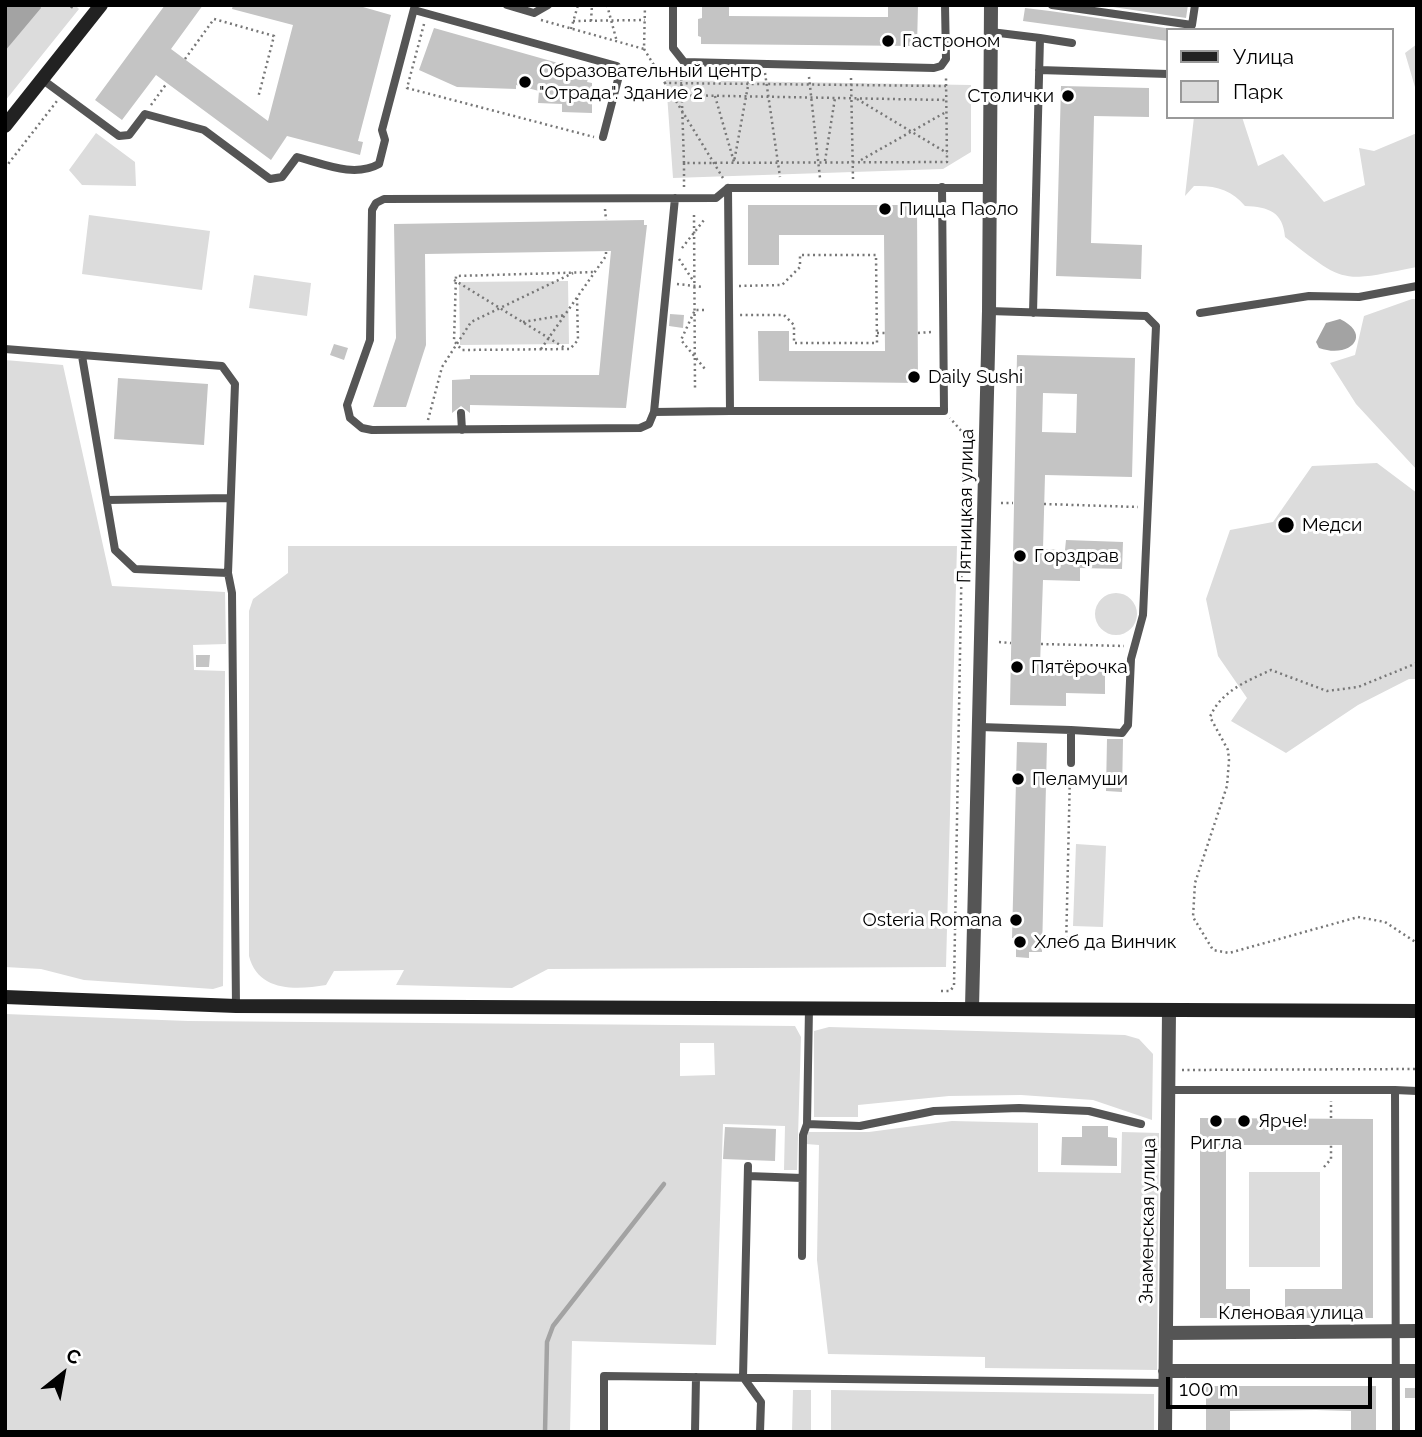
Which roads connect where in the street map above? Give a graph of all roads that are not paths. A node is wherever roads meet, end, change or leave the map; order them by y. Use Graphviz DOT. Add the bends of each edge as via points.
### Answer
graph roads {
  1 [pos="101,5"];
  2 [pos="507,5"];
  3 [pos="548,5"];
  4 [pos="673,5"];
  5 [pos="946,5"];
  6 [pos="991,5"];
  7 [pos="1052,5"];
  8 [pos="1195,5"];
  9 [pos="414,8"];
  10 [pos="991,32"];
  11 [pos="1040,38"];
  12 [pos="1072,43"];
  13 [pos="1039,70"];
  14 [pos="1166,74"];
  15 [pos="43,80"];
  16 [pos="5,126"];
  17 [pos="603,136"];
  18 [pos="942,187"];
  19 [pos="728,188"];
  20 [pos="990,188"];
  21 [pos="680,198"];
  22 [pos="1417,286"];
  23 [pos="989,311"];
  24 [pos="1033,313"];
  25 [pos="1200,313"];
  26 [pos="5,349"];
  27 [pos="82,356"];
  28 [pos="730,411"];
  29 [pos="654,412"];
  30 [pos="461,413"];
  31 [pos="462,430"];
  32 [pos="229,498"];
  33 [pos="107,500"];
  34 [pos="228,573"];
  35 [pos="980,727"];
  36 [pos="1071,730"];
  37 [pos="1071,763"];
  38 [pos="5,997"];
  39 [pos="236,1006"];
  40 [pos="972,1007"];
  41 [pos="809,1008"];
  42 [pos="1417,1010"];
  43 [pos="1169,1011"];
  44 [pos="1168,1090"];
  45 [pos="1395,1090"];
  46 [pos="1417,1091"];
  47 [pos="807,1124"];
  48 [pos="1141,1124"];
  49 [pos="748,1166"];
  50 [pos="748,1176"];
  51 [pos="802,1178"];
  52 [pos="802,1256"];
  53 [pos="1396,1331"];
  54 [pos="1417,1331"];
  55 [pos="1166,1333"];
  56 [pos="1395,1371"];
  57 [pos="1417,1371"];
  58 [pos="696,1377"];
  59 [pos="743,1377"];
  60 [pos="1165,1377"];
  61 [pos="604,1432"];
  62 [pos="695,1432"];
  63 [pos="760,1432"];
  64 [pos="1165,1432"];
  65 [pos="1396,1432"];
  1 -- 15 [label="street"];
  2 -- 3 [label="lane" via="534,13"];
  4 -- 5 [label="lane" via="673,48 684,62 850,67 941,66 946,59"];
  6 -- 10 [label="street, Пятницкая улица"];
  7 -- 8 [label="lane" via="1192,25"];
  9 -- 15 [label="lane" via="382,130 385,140 379,164 367,171 297,157 282,177 270,179 204,130 145,114 129,135 119,136"];
  9 -- 17 [label="lane" via="617,66 620,72"];
  10 -- 11 [label="lane"];
  10 -- 20 [label="street, Пятницкая улица"];
  11 -- 12 [label="lane"];
  11 -- 13 [label="lane"];
  13 -- 14 [label="lane"];
  13 -- 24 [label="lane"];
  15 -- 16 [label="street"];
  18 -- 19 [label="lane"];
  18 -- 20 [label="lane"];
  18 -- 28 [label="lane" via="943,411"];
  19 -- 21 [label="lane" via="716,198"];
  19 -- 28 [label="lane"];
  20 -- 23 [label="street, Пятницкая улица"];
  21 -- 29 [label="lane"];
  21 -- 31 [label="lane" via="384,199 376,203 372,210 370,340 347,411 355,423 372,430"];
  22 -- 25 [label="lane" via="1359,297 1309,296"];
  23 -- 24 [label="lane"];
  23 -- 35 [label="street, Пятницкая улица"];
  24 -- 36 [label="lane" via="1146,316 1156,326 1143,615 1131,659 1128,725 1115,735"];
  26 -- 27 [label="lane"];
  27 -- 32 [label="lane" via="222,366 235,384"];
  27 -- 33 [label="lane"];
  28 -- 29 [label="lane"];
  29 -- 31 [label="lane" via="649,424 640,428"];
  30 -- 31 [label="lane"];
  32 -- 33 [label="lane"];
  32 -- 34 [label="lane"];
  33 -- 34 [label="lane" via="115,550 135,569"];
  34 -- 39 [label="lane" via="233,593"];
  35 -- 36 [label="lane"];
  35 -- 40 [label="street, Пятницкая улица"];
  36 -- 37 [label="lane"];
  38 -- 39 [label="street"];
  39 -- 41 [label="street"];
  40 -- 41 [label="street"];
  40 -- 43 [label="street"];
  41 -- 47 [label="lane"];
  42 -- 43 [label="street"];
  43 -- 44 [label="street, Знаменская улица"];
  44 -- 45 [label="lane"];
  44 -- 55 [label="street, Знаменская улица"];
  45 -- 46 [label="lane"];
  45 -- 53 [label="lane"];
  47 -- 48 [label="lane" via="860,1126 934,1111 1019,1108 1089,1111"];
  47 -- 51 [label="lane"];
  49 -- 50 [label="lane"];
  50 -- 51 [label="lane"];
  50 -- 59 [label="lane"];
  51 -- 52 [label="lane"];
  53 -- 54 [label="street, Кленовая улица"];
  53 -- 55 [label="street, Кленовая улица"];
  53 -- 56 [label="lane"];
  55 -- 60 [label="street, Знаменская улица"];
  56 -- 57 [label="street"];
  56 -- 60 [label="street"];
  56 -- 65 [label="lane"];
  58 -- 59 [label="lane"];
  58 -- 61 [label="lane" via="604,1376"];
  58 -- 62 [label="lane"];
  59 -- 60 [label="lane"];
  59 -- 63 [label="lane" via="761,1402"];
  60 -- 64 [label="street, Знаменская улица"];
}
